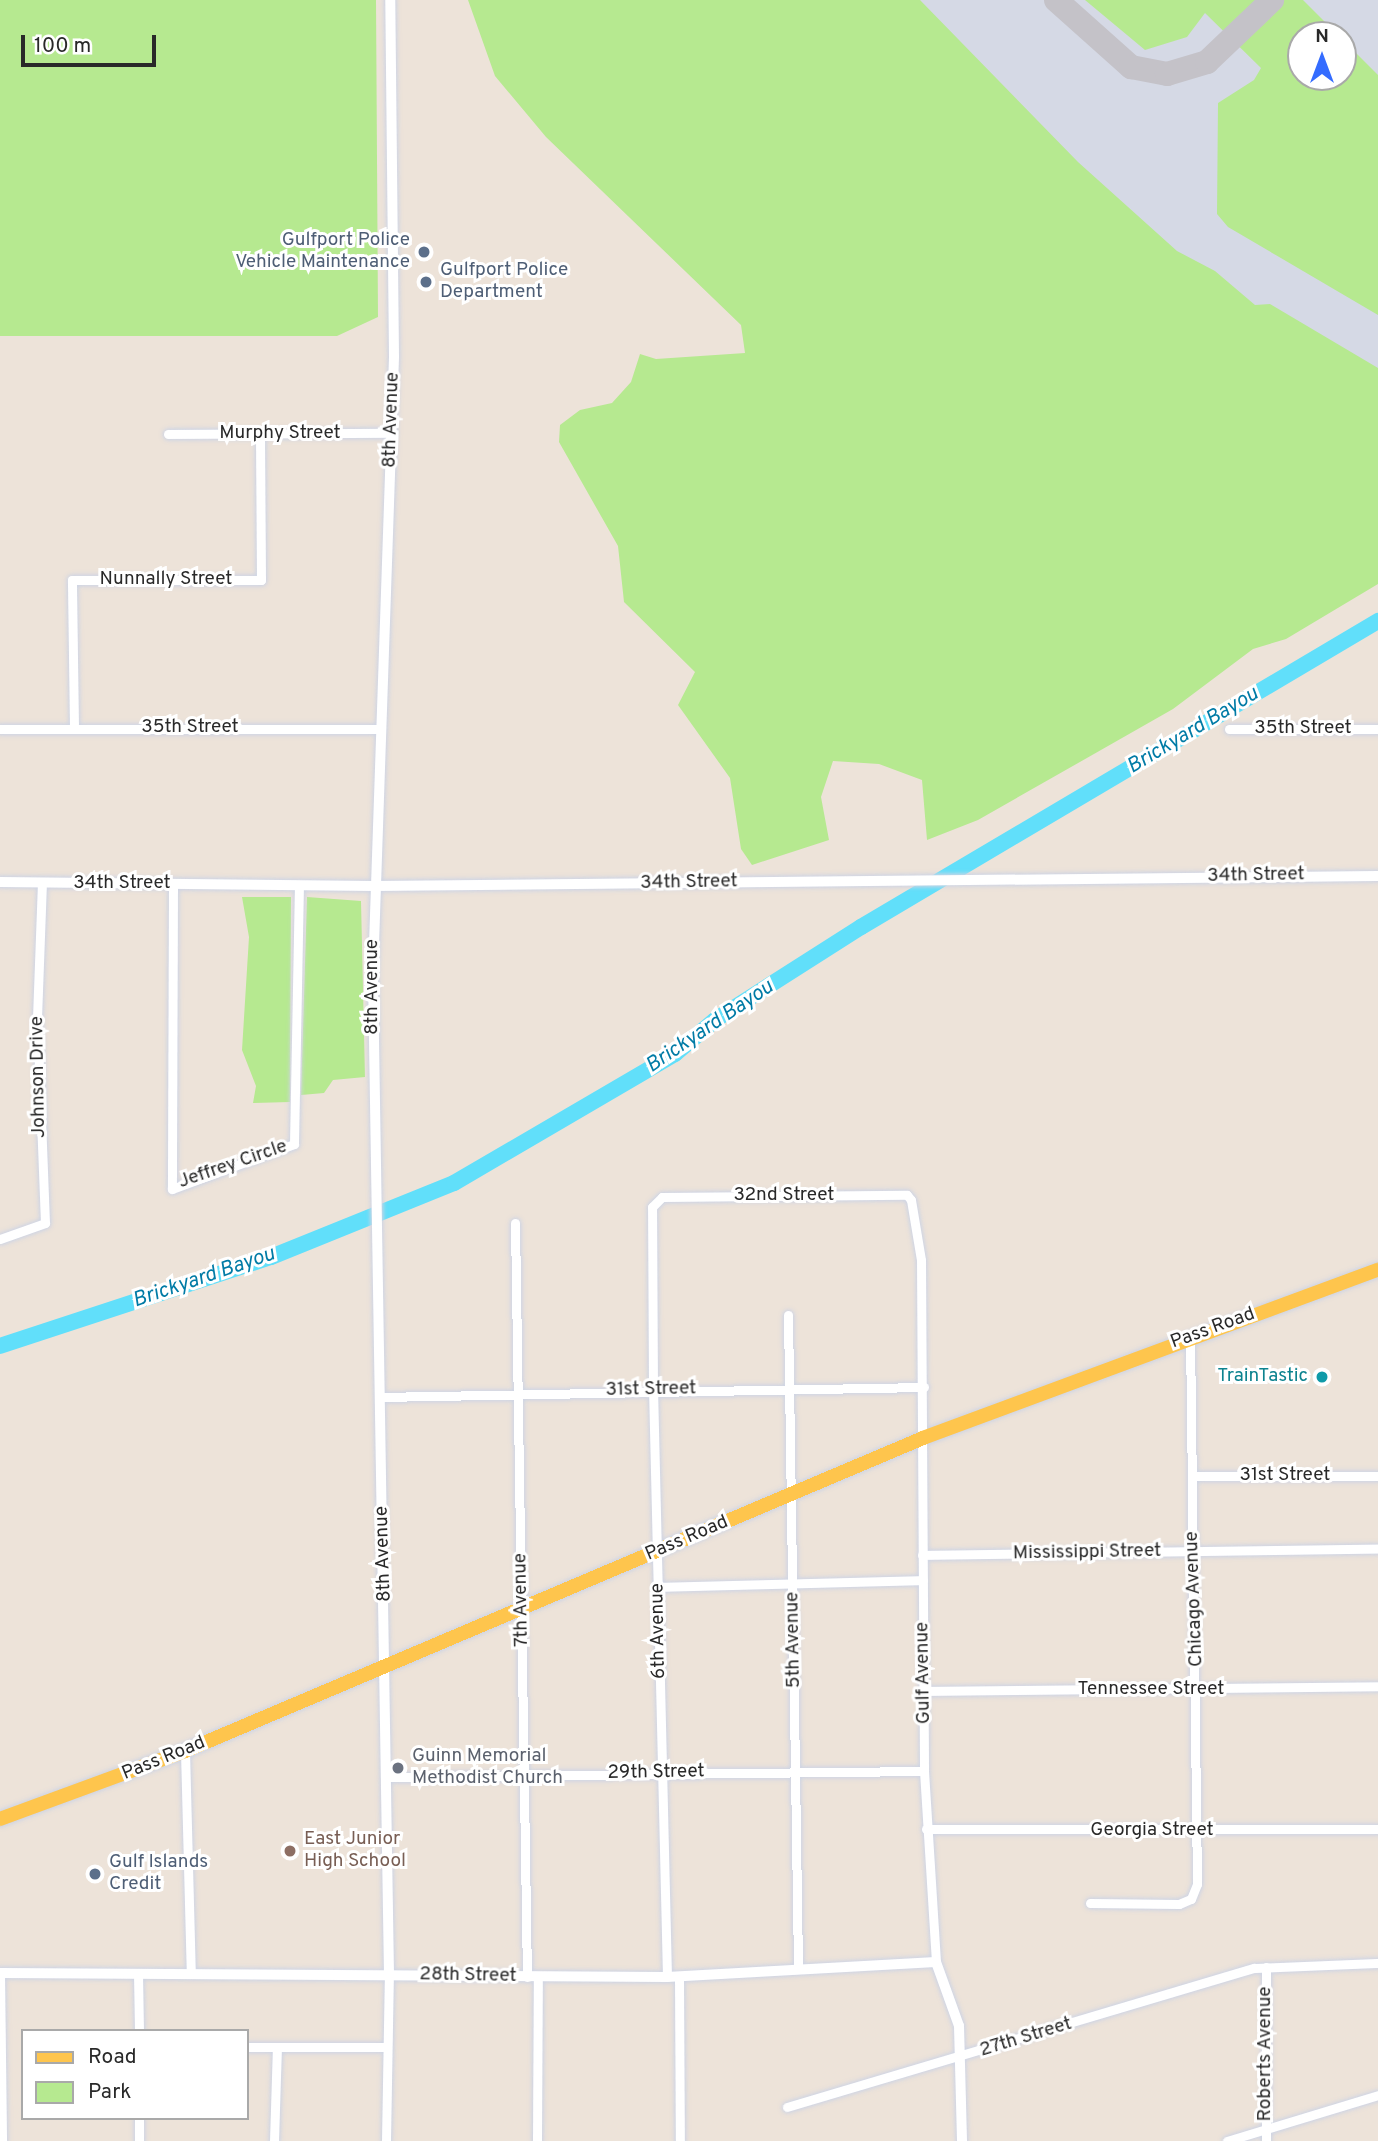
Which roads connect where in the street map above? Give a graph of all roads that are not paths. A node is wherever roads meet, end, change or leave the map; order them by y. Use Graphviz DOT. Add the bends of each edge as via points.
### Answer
graph roads {
  1 [pos="390,0"];
  2 [pos="392,433"];
  3 [pos="168,434"];
  4 [pos="260,434"];
  5 [pos="74,728"];
  6 [pos="0,729"];
  7 [pos="380,729"];
  8 [pos="1229,729"];
  9 [pos="1378,729"];
  10 [pos="1378,876"];
  11 [pos="0,882"];
  12 [pos="42,883"];
  13 [pos="173,884"];
  14 [pos="299,885"];
  15 [pos="374,886"];
  16 [pos="655,1200"];
  17 [pos="911,1200"];
  18 [pos="515,1223"];
  19 [pos="0,1239"];
  20 [pos="1378,1269"];
  21 [pos="788,1315"];
  22 [pos="1190,1338"];
  23 [pos="923,1387"];
  24 [pos="653,1389"];
  25 [pos="789,1389"];
  26 [pos="519,1394"];
  27 [pos="379,1397"];
  28 [pos="923,1438"];
  29 [pos="1192,1476"];
  30 [pos="1378,1476"];
  31 [pos="793,1495"];
  32 [pos="1378,1549"];
  33 [pos="656,1552"];
  34 [pos="1192,1552"];
  35 [pos="922,1555"];
  36 [pos="923,1580"];
  37 [pos="793,1582"];
  38 [pos="659,1587"];
  39 [pos="522,1609"];
  40 [pos="387,1665"];
  41 [pos="1378,1686"];
  42 [pos="1198,1690"];
  43 [pos="924,1691"];
  44 [pos="185,1751"];
  45 [pos="796,1771"];
  46 [pos="924,1771"];
  47 [pos="662,1773"];
  48 [pos="524,1774"];
  49 [pos="388,1777"];
  50 [pos="0,1819"];
  51 [pos="926,1829"];
  52 [pos="1378,1829"];
  53 [pos="1199,1832"];
  54 [pos="1090,1903"];
  55 [pos="936,1962"];
  56 [pos="1378,1963"];
  57 [pos="798,1965"];
  58 [pos="1266,1967"];
  59 [pos="0,1973"];
  60 [pos="138,1973"];
  61 [pos="191,1973"];
  62 [pos="389,1974"];
  63 [pos="533,1977"];
  64 [pos="667,1977"];
  65 [pos="680,1977"];
  66 [pos="139,2029"];
  67 [pos="387,2047"];
  68 [pos="248,2048"];
  69 [pos="277,2048"];
  70 [pos="964,2057"];
  71 [pos="1378,2095"];
  72 [pos="787,2107"];
  73 [pos="139,2120"];
  74 [pos="1266,2129"];
  75 [pos="2,2141"];
  76 [pos="139,2141"];
  77 [pos="274,2141"];
  78 [pos="386,2141"];
  79 [pos="537,2141"];
  80 [pos="680,2141"];
  81 [pos="962,2141"];
  82 [pos="1227,2141"];
  83 [pos="1266,2141"];
  1 -- 2 [label="street, 8th Avenue"];
  2 -- 4 [label="street, Murphy Street"];
  2 -- 7 [label="street, 8th Avenue"];
  3 -- 4 [label="street, Murphy Street"];
  4 -- 5 [label="street, Nunnally Street" via="261,580 72,580"];
  5 -- 6 [label="street, 35th Street"];
  5 -- 7 [label="street, 35th Street"];
  7 -- 15 [label="street, 8th Avenue"];
  8 -- 9 [label="street, 35th Street"];
  10 -- 15 [label="street, 34th Street"];
  11 -- 12 [label="street, 34th Street"];
  12 -- 13 [label="street, 34th Street"];
  12 -- 19 [label="street, Johnson Drive" via="37,1018 45,1223"];
  13 -- 14 [label="street, 34th Street"];
  13 -- 14 [label="street, Jeffrey Circle" via="172,1189 295,1141"];
  14 -- 15 [label="street, 34th Street"];
  15 -- 27 [label="street, 8th Avenue"];
  16 -- 17 [label="street, 32nd Street" via="906,1195"];
  16 -- 24 [label="street, 6th Avenue"];
  17 -- 23 [label="street, Gulf Avenue" via="921,1261"];
  18 -- 26 [label="street, 7th Avenue"];
  20 -- 22 [label="main road, Pass Road"];
  21 -- 25 [label="street, 5th Avenue"];
  22 -- 28 [label="main road, Pass Road"];
  22 -- 29 [label="street, Chicago Avenue"];
  23 -- 25 [label="street, 31st Street"];
  23 -- 28 [label="street, Gulf Avenue"];
  24 -- 25 [label="street, 31st Street"];
  24 -- 26 [label="street, 31st Street"];
  24 -- 33 [label="street, 6th Avenue"];
  25 -- 31 [label="street, 5th Avenue"];
  26 -- 27 [label="street, 31st Street"];
  26 -- 39 [label="street, 7th Avenue"];
  27 -- 40 [label="street, 8th Avenue"];
  28 -- 31 [label="main road, Pass Road"];
  28 -- 35 [label="street, Gulf Avenue"];
  29 -- 30 [label="street, 31st Street"];
  29 -- 34 [label="street, Chicago Avenue"];
  31 -- 33 [label="main road, Pass Road"];
  31 -- 37 [label="street, 5th Avenue"];
  32 -- 34 [label="street, Mississippi Street"];
  33 -- 38 [label="street, 6th Avenue"];
  33 -- 39 [label="main road, Pass Road"];
  34 -- 35 [label="street, Mississippi Street"];
  34 -- 42 [label="street, Chicago Avenue"];
  35 -- 36 [label="street, Gulf Avenue"];
  36 -- 37 [label="street"];
  36 -- 43 [label="street, Gulf Avenue"];
  37 -- 38 [label="street"];
  37 -- 45 [label="street, 5th Avenue"];
  38 -- 47 [label="street, 6th Avenue"];
  39 -- 40 [label="main road, Pass Road"];
  39 -- 48 [label="street, 7th Avenue"];
  40 -- 44 [label="main road, Pass Road"];
  40 -- 49 [label="street, 8th Avenue"];
  41 -- 42 [label="street, Tennessee Street"];
  42 -- 43 [label="street, Tennessee Street"];
  42 -- 53 [label="street, Chicago Avenue"];
  43 -- 46 [label="street, Gulf Avenue"];
  44 -- 50 [label="main road, Pass Road"];
  44 -- 61 [label="street"];
  45 -- 46 [label="street, 29th Street"];
  45 -- 47 [label="street, 29th Street"];
  45 -- 57 [label="street, 5th Avenue"];
  46 -- 51 [label="street, Gulf Avenue"];
  47 -- 48 [label="street, 29th Street"];
  47 -- 64 [label="street, 6th Avenue"];
  48 -- 49 [label="street, 29th Street"];
  48 -- 63 [label="street, 7th Avenue"];
  49 -- 62 [label="street, 8th Avenue"];
  51 -- 53 [label="street, Georgia Street"];
  51 -- 55 [label="street, Gulf Avenue"];
  52 -- 53 [label="street, Georgia Street"];
  53 -- 54 [label="street, Chicago Avenue" via="1191,1899"];
  55 -- 57 [label="street, 28th Street"];
  55 -- 70 [label="street, Gulf Avenue" via="953,1998"];
  56 -- 58 [label="street"];
  57 -- 65 [label="street, 28th Street"];
  58 -- 70 [label="street, 27th Street"];
  58 -- 74 [label="street, Roberts Avenue"];
  59 -- 60 [label="street, 28th Street"];
  59 -- 75 [label="street"];
  60 -- 61 [label="street, 28th Street"];
  60 -- 66 [label="street"];
  61 -- 62 [label="street, 28th Street"];
  62 -- 63 [label="street, 28th Street"];
  62 -- 67 [label="street"];
  63 -- 64 [label="street, 28th Street"];
  63 -- 79 [label="street"];
  64 -- 65 [label="street, 28th Street"];
  65 -- 80 [label="street"];
  67 -- 69 [label="street"];
  67 -- 78 [label="street"];
  68 -- 69 [label="street"];
  69 -- 77 [label="street"];
  70 -- 72 [label="street, 27th Street"];
  70 -- 81 [label="street, Gulf Avenue"];
  71 -- 74 [label="street"];
  73 -- 76 [label="street"];
  74 -- 82 [label="street"];
  74 -- 83 [label="street, Roberts Avenue"];
}
